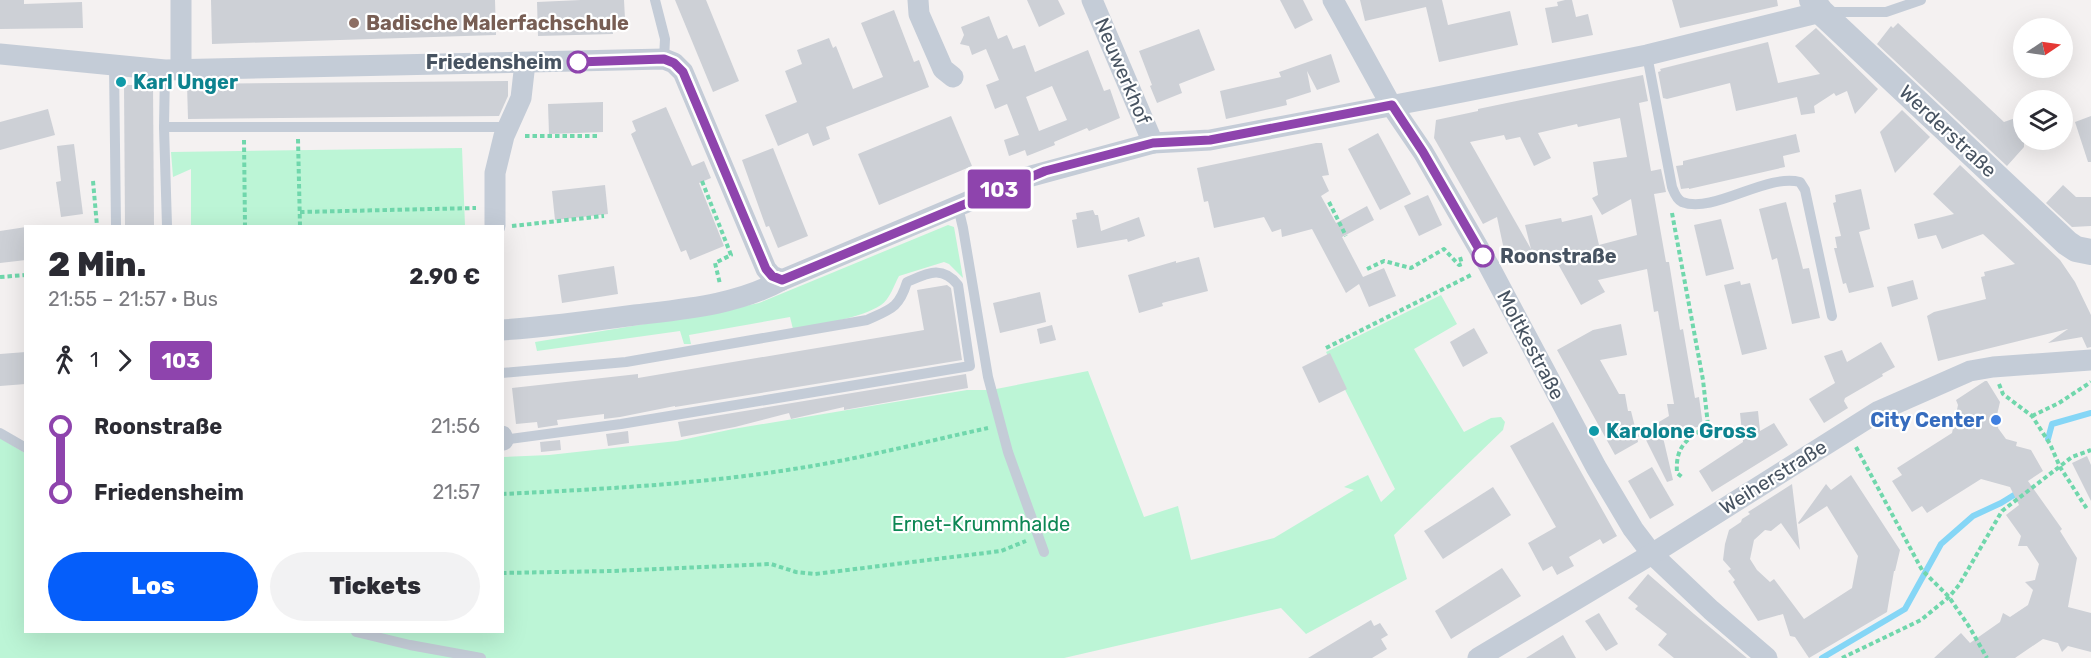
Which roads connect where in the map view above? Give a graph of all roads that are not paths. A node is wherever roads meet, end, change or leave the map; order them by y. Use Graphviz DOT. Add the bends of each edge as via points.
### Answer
graph roads {
  1 [pos="181,0"];
  2 [pos="655,0"];
  3 [pos="918,0"];
  4 [pos="1092,0"];
  5 [pos="1333,0"];
  6 [pos="1922,0"];
  7 [pos="1816,6"];
  8 [pos="0,54"];
  9 [pos="1647,55"];
  10 [pos="664,59"];
  11 [pos="525,63"];
  12 [pos="114,65"];
  13 [pos="173,69"];
  14 [pos="953,77"];
  15 [pos="1392,105"];
  16 [pos="164,127"];
  17 [pos="506,131"];
  18 [pos="1153,143"];
  19 [pos="958,207"];
  20 [pos="495,217"];
  21 [pos="116,225"];
  22 [pos="167,225"];
  23 [pos="2091,252"];
  24 [pos="782,280"];
  25 [pos="1832,316"];
  26 [pos="504,330"];
  27 [pos="2091,360"];
  28 [pos="504,373"];
  29 [pos="0,433"];
  30 [pos="504,439"];
  31 [pos="24,447"];
  32 [pos="1044,552"];
  33 [pos="1652,554"];
  34 [pos="360,633"];
  35 [pos="481,658"];
  36 [pos="1478,658"];
  37 [pos="1767,658"];
  1 -- 13 [label="street"];
  2 -- 10 [label="lane" via="665,39"];
  3 -- 14 [label="street" via="919,14 943,69"];
  4 -- 18 [label="street, Neuwerkhof"];
  5 -- 15 [label="street, Moltkestraße"];
  6 -- 7 [label="lane" via="1886,12"];
  7 -- 9 [label="street"];
  7 -- 23 [label="street, Werderstraße" via="2067,243"];
  8 -- 12 [label="street"];
  9 -- 15 [label="street"];
  9 -- 25 [label="lane" via="1677,198 1681,202 1707,202 1772,184 1800,182 1805,190"];
  10 -- 11 [label="street"];
  10 -- 24 [label="street" via="683,72 766,269"];
  11 -- 13 [label="street"];
  11 -- 17 [label="street" via="521,98"];
  12 -- 13 [label="street"];
  12 -- 21 [label="lane"];
  13 -- 16 [label="lane"];
  15 -- 18 [label="street" via="1210,140"];
  15 -- 33 [label="street, Moltkestraße" via="1489,266 1596,467"];
  16 -- 17 [label="lane"];
  16 -- 22 [label="lane"];
  17 -- 20 [label="street" via="495,173"];
  18 -- 19 [label="street" via="1045,171"];
  19 -- 24 [label="street"];
  19 -- 32 [label="lane" via="988,377"];
  24 -- 26 [label="street" via="723,303"];
  27 -- 33 [label="street, Weiherstraße" via="1970,371 1889,406"];
  28 -- 30 [label="lane" via="626,362 867,320 896,307 907,282 938,272 950,275 958,285 970,366 621,424"];
  29 -- 31 [label="lane"];
  33 -- 36 [label="street, Weiherstraße"];
  33 -- 37 [label="street, Moltkestraße"];
  34 -- 35 [label="lane"];
}
